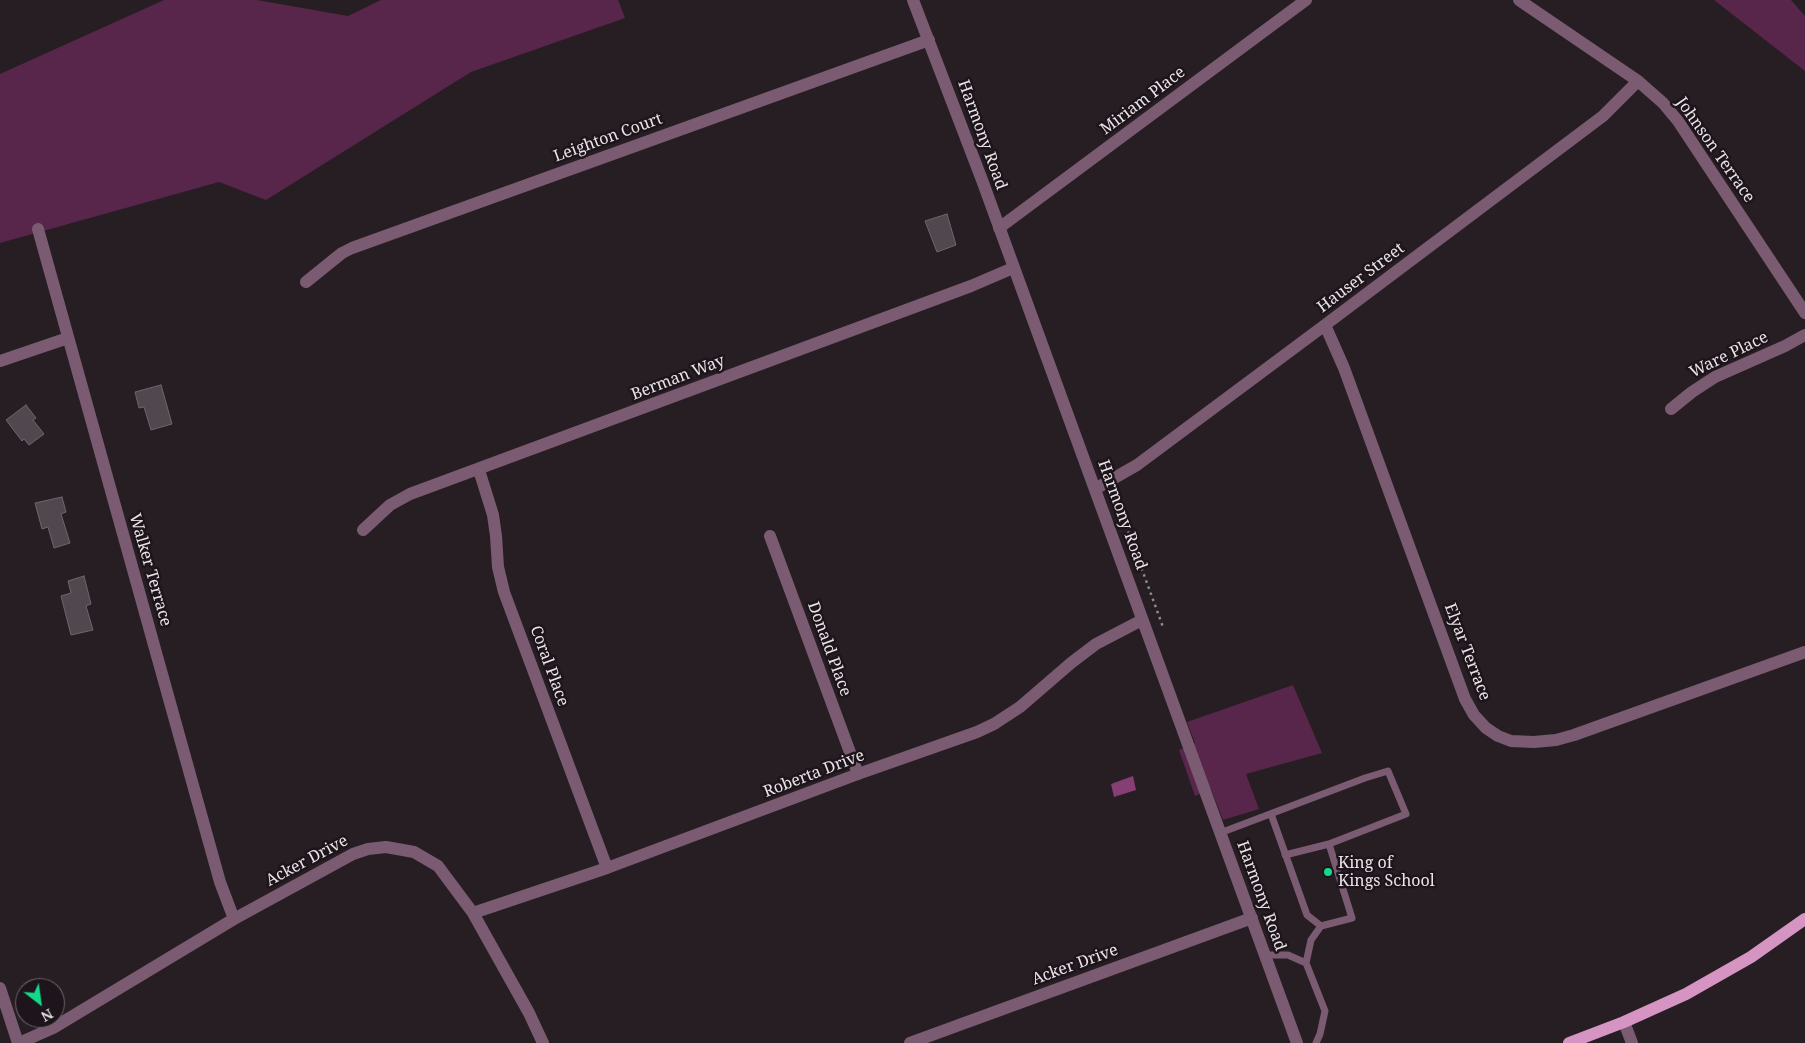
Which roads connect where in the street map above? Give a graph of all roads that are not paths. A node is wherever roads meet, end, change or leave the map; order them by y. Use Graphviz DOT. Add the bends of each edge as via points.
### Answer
graph roads {
  1 [pos="913,0"];
  2 [pos="1306,0"];
  3 [pos="1519,0"];
  4 [pos="929,40"];
  5 [pos="1638,81"];
  6 [pos="999,228"];
  7 [pos="38,229"];
  8 [pos="1014,268"];
  9 [pos="306,282"];
  10 [pos="1805,313"];
  11 [pos="1325,325"];
  12 [pos="1805,335"];
  13 [pos="68,338"];
  14 [pos="0,361"];
  15 [pos="1671,410"];
  16 [pos="479,470"];
  17 [pos="1095,489"];
  18 [pos="363,530"];
  19 [pos="770,536"];
  20 [pos="1142,620"];
  21 [pos="1805,652"];
  22 [pos="858,774"];
  23 [pos="1271,814"];
  24 [pos="1220,833"];
  25 [pos="1329,844"];
  26 [pos="1285,855"];
  27 [pos="606,868"];
  28 [pos="473,913"];
  29 [pos="1252,918"];
  30 [pos="234,919"];
  31 [pos="1805,919"];
  32 [pos="1321,926"];
  33 [pos="1265,955"];
  34 [pos="1306,963"];
  35 [pos="0,988"];
  36 [pos="1624,1022"];
  37 [pos="19,1043"];
  38 [pos="543,1043"];
  39 [pos="910,1043"];
  40 [pos="1297,1043"];
  41 [pos="1316,1043"];
  42 [pos="1569,1043"];
  43 [pos="1632,1043"];
  1 -- 4 [label="street, Harmony Road"];
  2 -- 6 [label="street, Miriam Place"];
  3 -- 5 [label="street, Johnson Terrace"];
  4 -- 6 [label="street, Harmony Road"];
  4 -- 9 [label="street, Leighton Court" via="352,248"];
  5 -- 10 [label="street, Johnson Terrace" via="1678,121"];
  5 -- 11 [label="street, Hauser Street" via="1603,116"];
  6 -- 8 [label="street, Harmony Road"];
  7 -- 13 [label="street, Walker Terrace"];
  8 -- 16 [label="street, Berman Way"];
  8 -- 17 [label="street, Harmony Road"];
  11 -- 17 [label="street, Hauser Street" via="1137,465"];
  11 -- 21 [label="street, Elyar Terrace" via="1344,368 1465,699 1486,728 1512,741 1556,740"];
  12 -- 15 [label="street, Ware Place" via="1715,378"];
  13 -- 14 [label="street"];
  13 -- 30 [label="street, Walker Terrace" via="220,882"];
  16 -- 18 [label="street, Berman Way" via="400,499"];
  16 -- 27 [label="street, Coral Place" via="493,515 504,592"];
  17 -- 20 [label="street, Harmony Road"];
  19 -- 22 [label="street, Donald Place"];
  20 -- 22 [label="street, Roberta Drive" via="1096,644 1020,707 994,724"];
  20 -- 24 [label="street, Harmony Road"];
  22 -- 27 [label="street, Roberta Drive"];
  23 -- 24 [label="lane"];
  23 -- 25 [label="lane" via="1388,771 1406,814"];
  23 -- 26 [label="lane"];
  24 -- 29 [label="street, Harmony Road"];
  25 -- 26 [label="lane"];
  25 -- 32 [label="lane" via="1352,918"];
  26 -- 32 [label="lane" via="1307,915"];
  27 -- 28 [label="street, Roberta Drive"];
  28 -- 30 [label="street, Acker Drive" via="438,866 414,852 386,847 353,854"];
  28 -- 38 [label="street, Acker Drive"];
  29 -- 33 [label="street, Harmony Road"];
  29 -- 39 [label="street, Acker Drive"];
  30 -- 37 [label="street, Acker Drive" via="53,1028"];
  31 -- 36 [label="main road" via="1724,974"];
  32 -- 34 [label="lane" via="1311,940"];
  33 -- 34 [label="lane" via="1288,955"];
  33 -- 40 [label="street, Harmony Road"];
  34 -- 41 [label="lane" via="1325,1011"];
  35 -- 37 [label="street"];
  36 -- 42 [label="main road"];
  36 -- 43 [label="street"];
}
